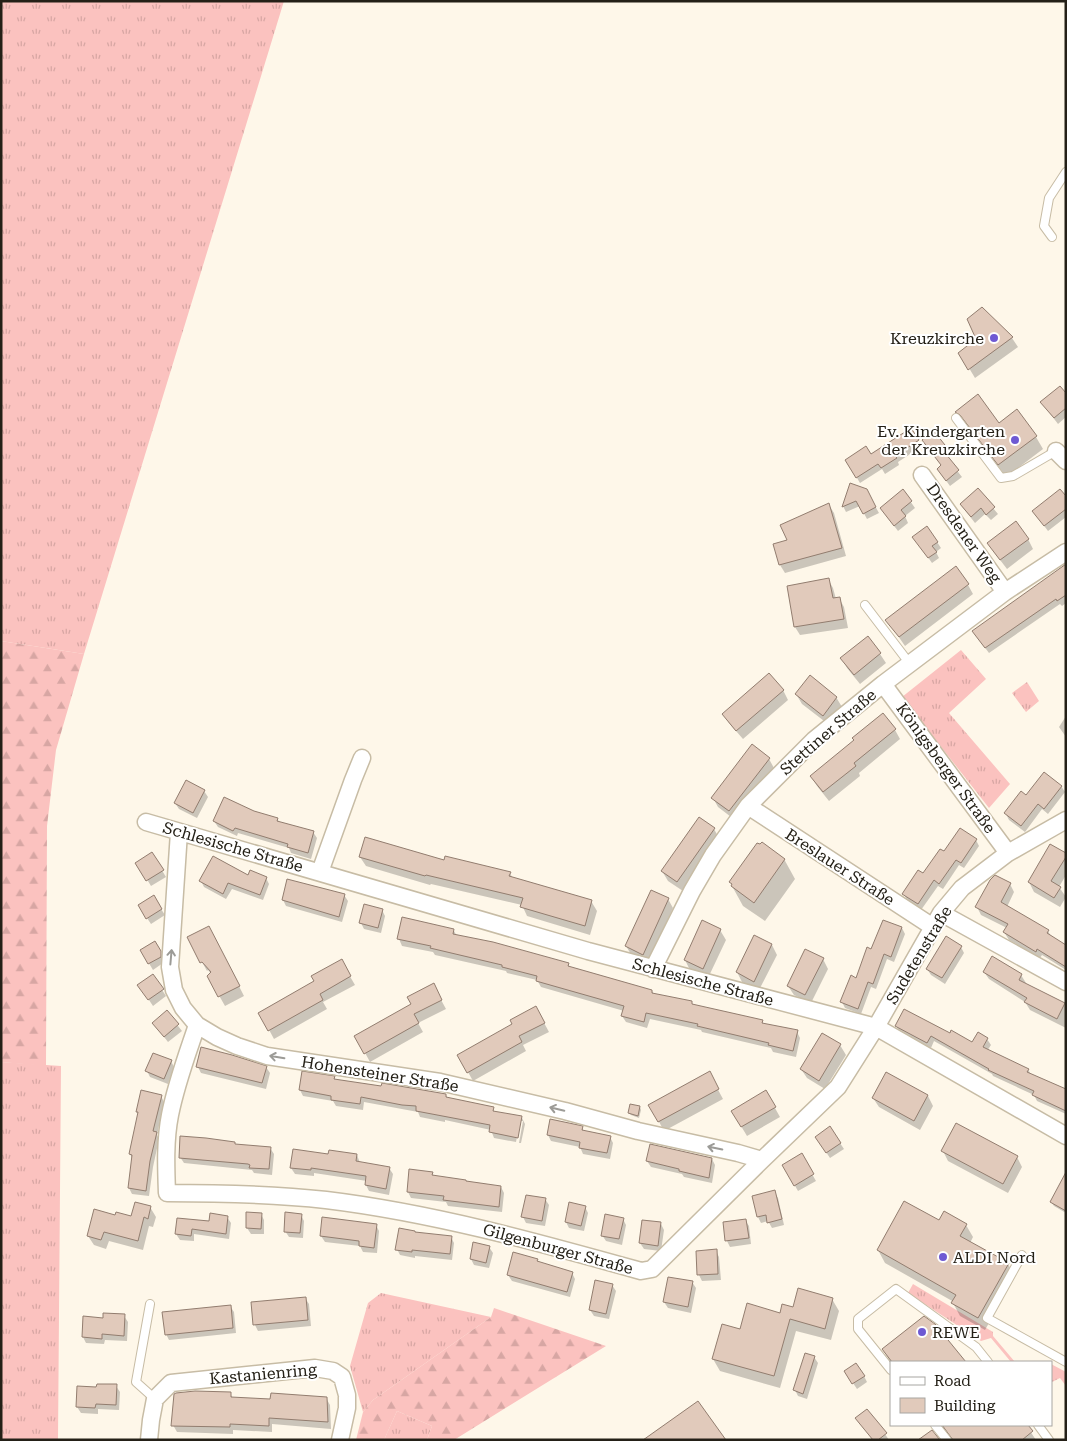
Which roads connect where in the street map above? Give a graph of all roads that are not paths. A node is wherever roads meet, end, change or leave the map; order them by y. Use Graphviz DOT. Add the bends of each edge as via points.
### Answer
graph roads {
  1 [pos="1066,172"];
  2 [pos="1052,237"];
  3 [pos="956,418"];
  4 [pos="1061,456"];
  5 [pos="922,475"];
  6 [pos="1066,552"];
  7 [pos="1005,592"];
  8 [pos="865,605"];
  9 [pos="910,664"];
  10 [pos="883,684"];
  11 [pos="362,758"];
  12 [pos="748,806"];
  13 [pos="1066,820"];
  14 [pos="146,822"];
  15 [pos="179,832"];
  16 [pos="1008,853"];
  17 [pos="320,872"];
  18 [pos="941,913"];
  19 [pos="933,927"];
  20 [pos="653,969"];
  21 [pos="1066,982"];
  22 [pos="197,1025"];
  23 [pos="876,1027"];
  24 [pos="1066,1136"];
  25 [pos="762,1160"];
  26 [pos="1022,1255"];
  27 [pos="150,1304"];
  28 [pos="987,1361"];
  29 [pos="1066,1362"];
  30 [pos="890,1369"];
  31 [pos="155,1399"];
  32 [pos="936,1426"];
  33 [pos="1039,1426"];
  34 [pos="149,1440"];
  35 [pos="340,1440"];
  36 [pos="947,1440"];
  37 [pos="1049,1440"];
  1 -- 2 [label="lane" via="1049,198 1044,226"];
  3 -- 4 [label="lane" via="1001,478"];
  5 -- 7 [label="street, Dresdener Weg"];
  6 -- 7 [label="street, Stettiner Straße"];
  7 -- 9 [label="street, Stettiner Straße"];
  8 -- 9 [label="lane"];
  9 -- 10 [label="street, Stettiner Straße"];
  10 -- 12 [label="street, Stettiner Straße" via="814,740"];
  10 -- 16 [label="street, Königsberger Straße"];
  11 -- 17 [label="street, Schlesische Straße"];
  12 -- 19 [label="street, Breslauer Straße"];
  12 -- 20 [label="street, Stettiner Straße" via="692,891"];
  13 -- 16 [label="street, Sudetenstraße"];
  14 -- 15 [label="street, Schlesische Straße"];
  15 -- 17 [label="street, Schlesische Straße"];
  22 -- 15 [label="street, Hohensteiner Straße, one-way" via="174,990 170,967"];
  16 -- 18 [label="street, Sudetenstraße" via="962,888"];
  17 -- 20 [label="street, Schlesische Straße"];
  18 -- 19 [label="street, Sudetenstraße"];
  18 -- 21 [label="street"];
  19 -- 23 [label="street, Sudetenstraße"];
  20 -- 23 [label="street, Schlesische Straße"];
  25 -- 22 [label="street, Hohensteiner Straße, one-way" via="440,1082 267,1056 237,1046"];
  22 -- 25 [label="street, Gilgenburger Straße" via="170,1116 167,1192 284,1196 383,1209 437,1218 554,1246 641,1271 652,1269"];
  23 -- 24 [label="street, Schlesische Straße"];
  23 -- 25 [label="street, Gilgenburger Straße" via="838,1087"];
  26 -- 29 [label="lane" via="987,1318"];
  27 -- 31 [label="lane" via="136,1382"];
  28 -- 30 [label="lane" via="976,1347 896,1289 858,1319 858,1329"];
  31 -- 34 [label="street"];
  31 -- 35 [label="street, Kastanienring" via="171,1382 315,1368 333,1371 342,1377 347,1395"];
  32 -- 36 [label="lane"];
  33 -- 37 [label="lane"];
}
